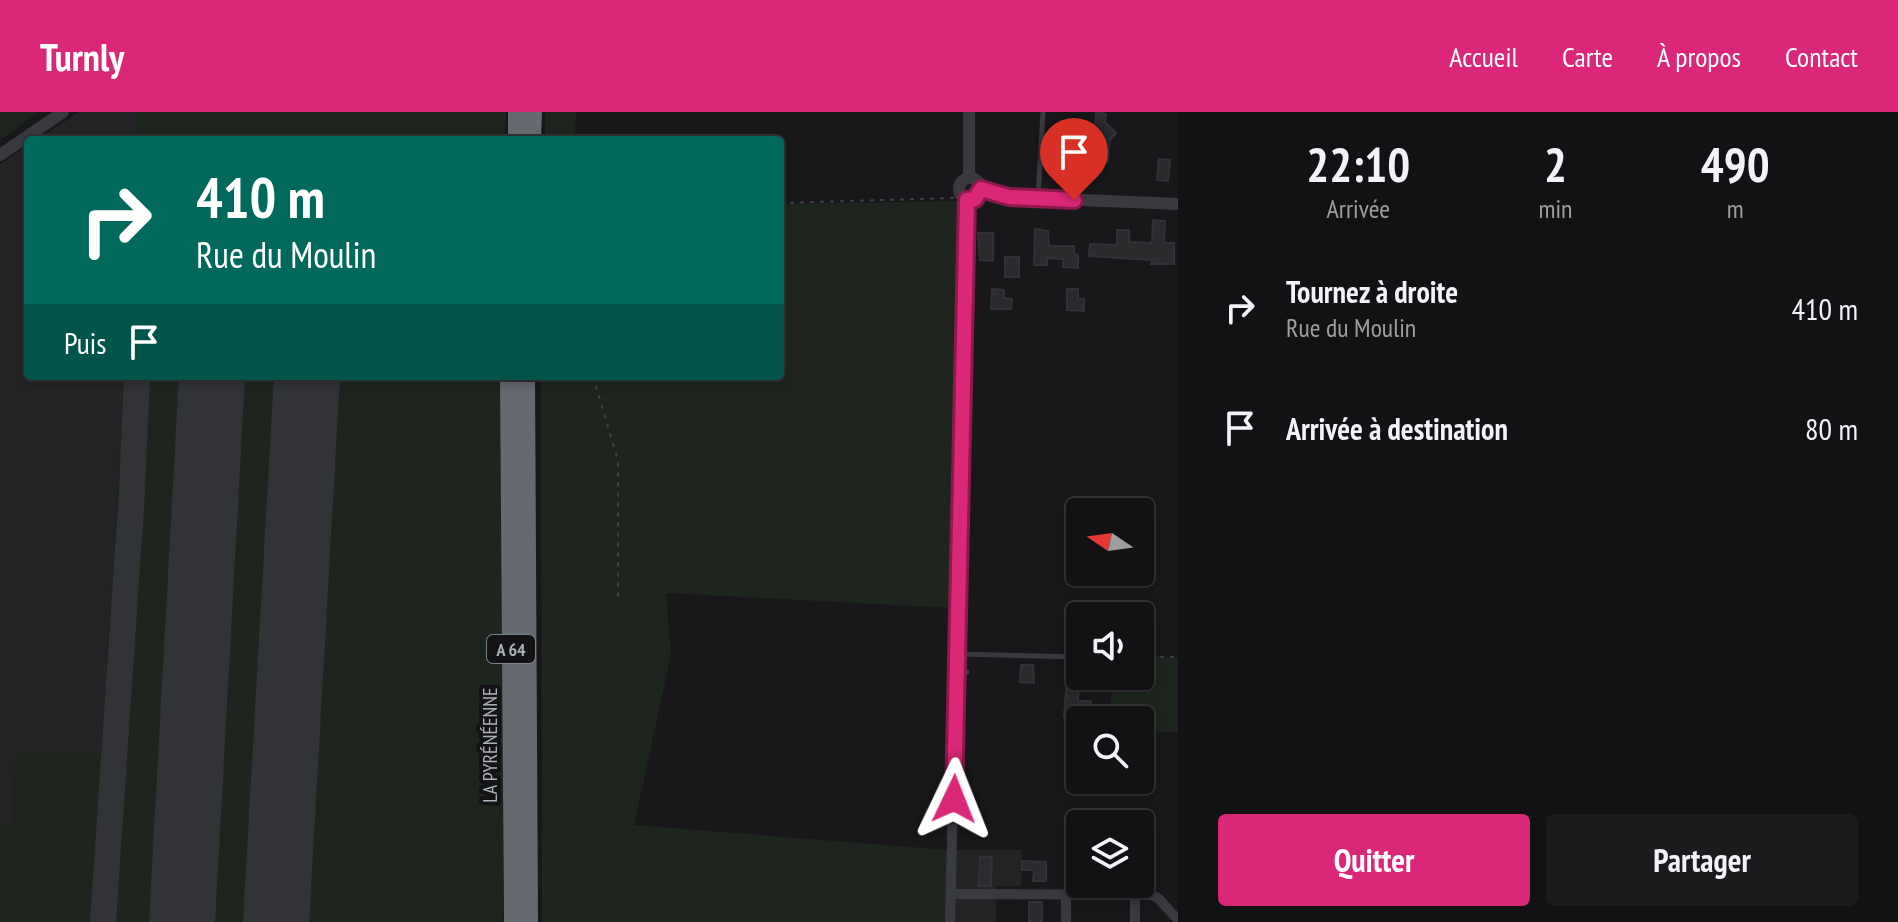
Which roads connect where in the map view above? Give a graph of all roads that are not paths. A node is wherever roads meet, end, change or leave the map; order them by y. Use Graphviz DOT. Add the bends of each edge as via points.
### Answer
graph roads {
  1 [pos="63,112"];
  2 [pos="517,112"];
  3 [pos="533,112"];
  4 [pos="969,112"];
  5 [pos="1043,112"];
  6 [pos="28,136"];
  7 [pos="517,136"];
  8 [pos="532,136"];
  9 [pos="24,139"];
  10 [pos="0,155"];
  11 [pos="969,178"];
  12 [pos="981,189"];
  13 [pos="964,197"];
  14 [pos="1038,199"];
  15 [pos="1178,204"];
  16 [pos="509,380"];
  17 [pos="526,380"];
  18 [pos="958,654"];
  19 [pos="1066,657"];
  20 [pos="951,894"];
  21 [pos="1066,894"];
  22 [pos="1154,896"];
  23 [pos="1066,898"];
  24 [pos="1135,898"];
  25 [pos="1178,920"];
  26 [pos="513,922"];
  27 [pos="529,922"];
  28 [pos="950,922"];
  29 [pos="1066,922"];
  30 [pos="1135,922"];
  1 -- 6 [label="street"];
  2 -- 7 [label="highway"];
  3 -- 8 [label="highway"];
  4 -- 11 [label="street"];
  5 -- 14 [label="lane"];
  9 -- 10 [label="street"];
  11 -- 12 [label="street"];
  11 -- 13 [label="street" via="960,184"];
  12 -- 13 [label="street" via="975,199"];
  12 -- 14 [label="street" via="997,196"];
  13 -- 18 [label="street"];
  14 -- 15 [label="street"];
  16 -- 26 [label="highway, LA PYRÉNÉENNE / A 64"];
  17 -- 27 [label="highway, LA PYRÉNÉENNE / A 64"];
  18 -- 19 [label="lane"];
  18 -- 20 [label="street" via="962,672"];
  20 -- 21 [label="street"];
  20 -- 28 [label="street"];
  22 -- 25 [label="street"];
  23 -- 29 [label="street"];
  24 -- 30 [label="street"];
}
